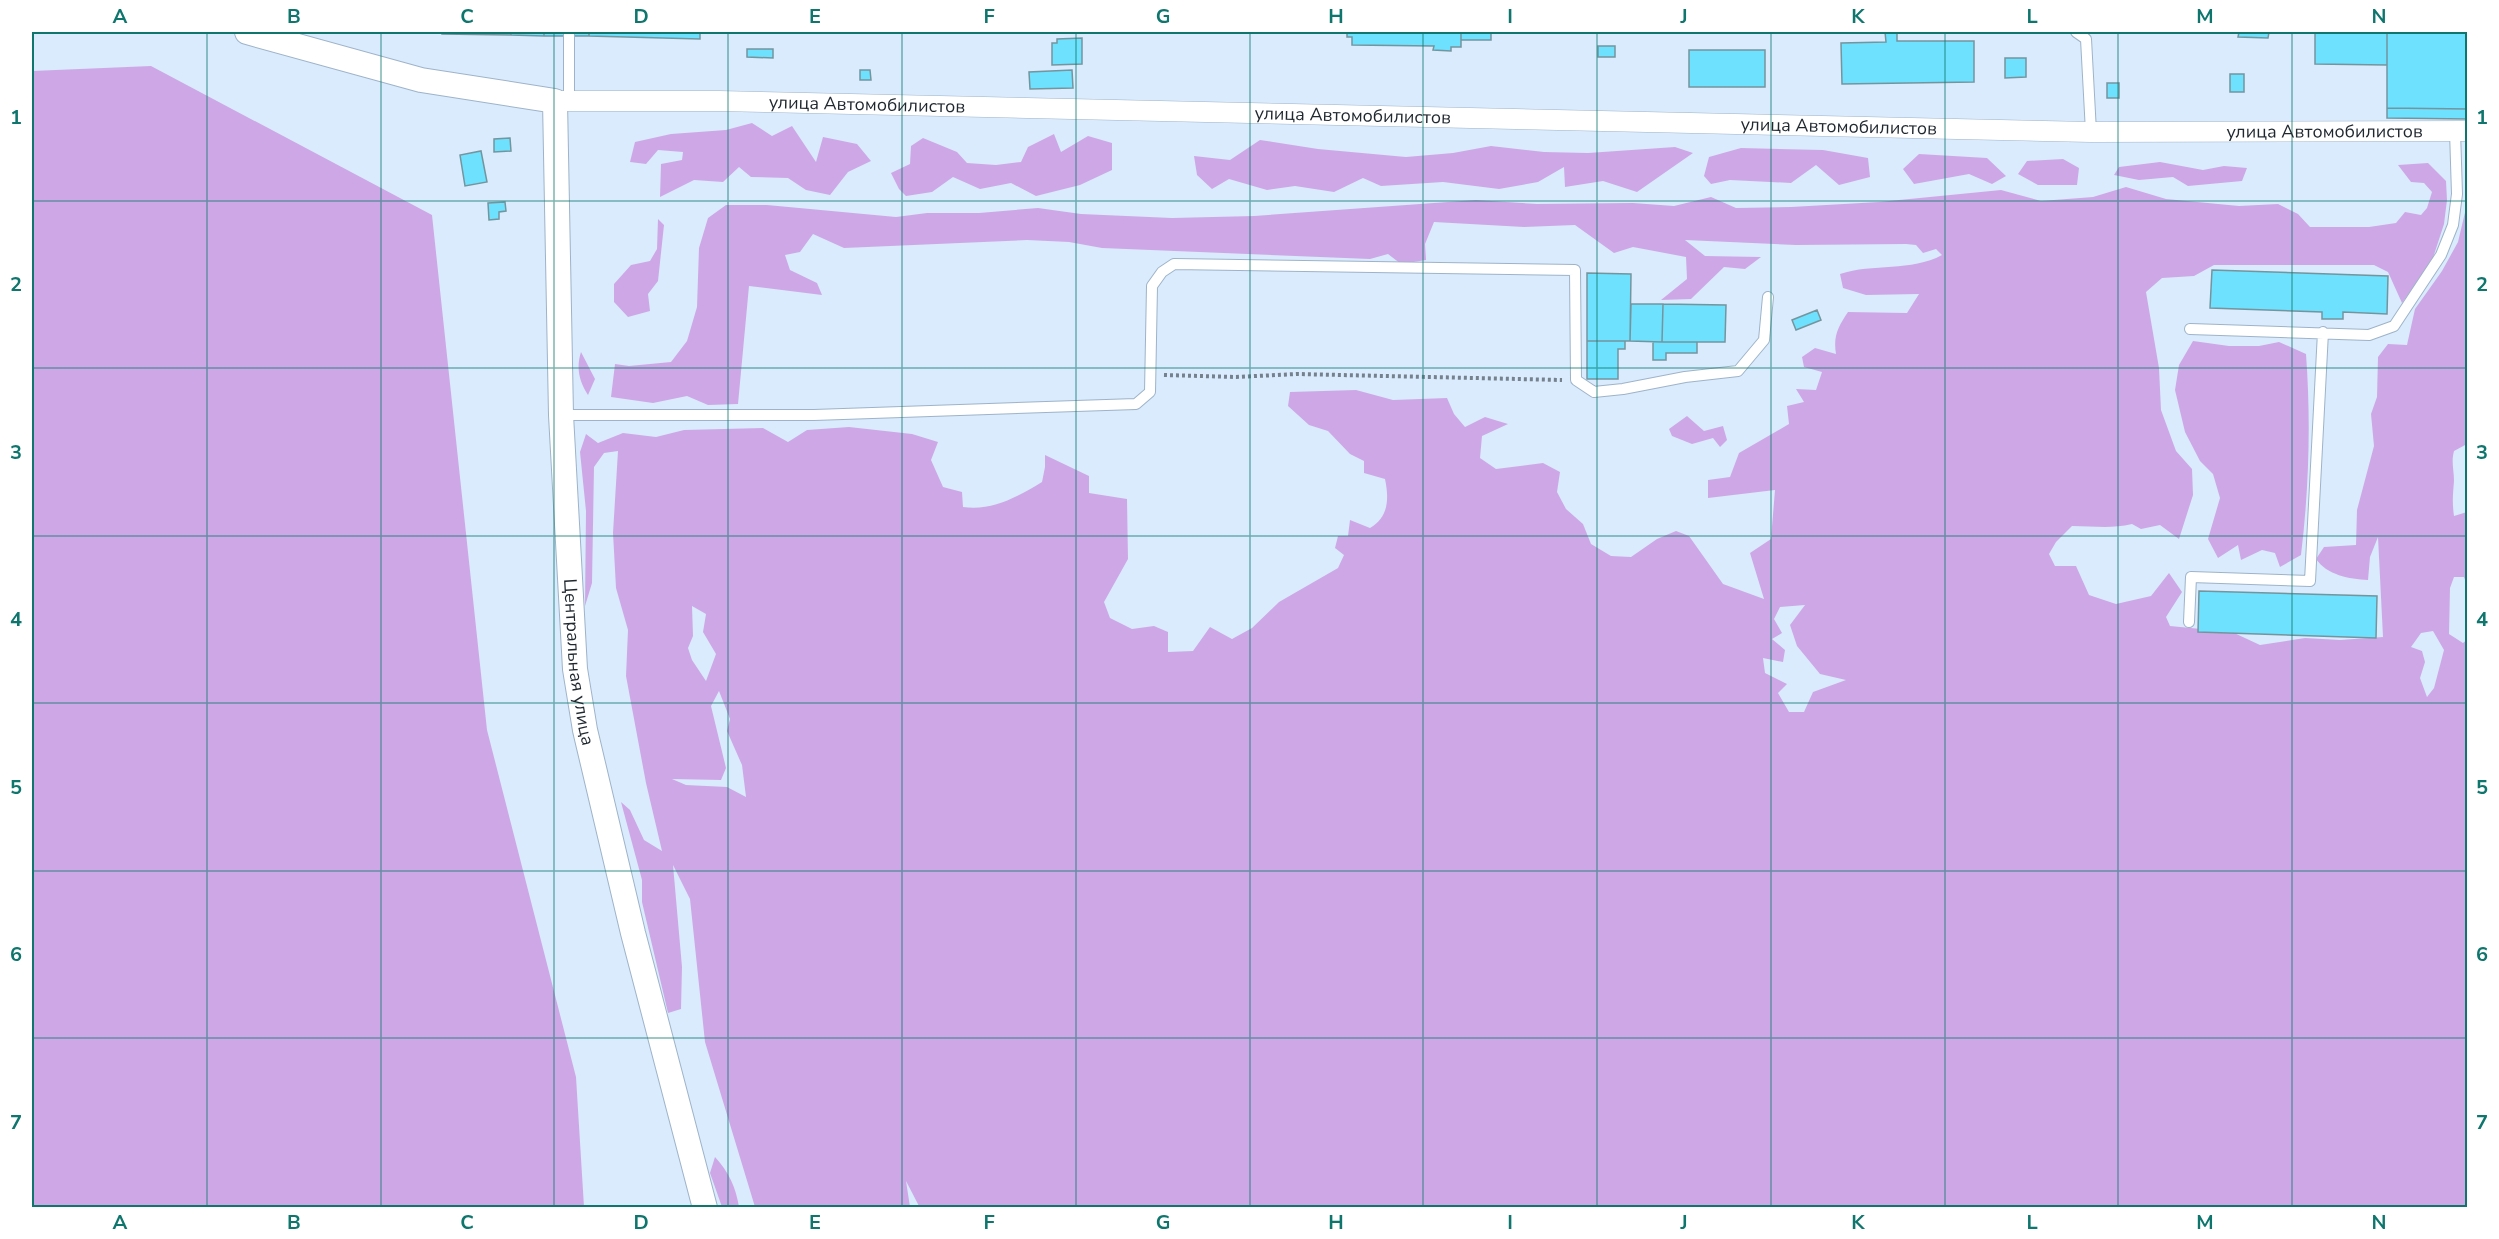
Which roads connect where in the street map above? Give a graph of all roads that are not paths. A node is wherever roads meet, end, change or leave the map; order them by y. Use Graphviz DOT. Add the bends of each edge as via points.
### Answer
graph roads {
  1 [pos="247,32"];
  2 [pos="569,32"];
  3 [pos="2076,32"];
  4 [pos="562,101"];
  5 [pos="2461,131"];
  6 [pos="2091,132"];
  7 [pos="1768,297"];
  8 [pos="2190,329"];
  9 [pos="2323,332"];
  10 [pos="561,415"];
  11 [pos="2189,621"];
  12 [pos="705,1208"];
  1 -- 4 [label="street, улица Автомобилистов" via="421,80"];
  2 -- 4 [label="lane"];
  3 -- 6 [label="lane" via="2086,39"];
  4 -- 6 [label="street, улица Автомобилистов" via="719,101"];
  4 -- 10 [label="street, Центральная улица"];
  5 -- 6 [label="street, улица Автомобилистов"];
  5 -- 9 [label="lane" via="2453,225 2441,255 2394,326 2369,335"];
  7 -- 10 [label="lane" via="1764,340 1738,371 1594,392 1576,380 1575,270 1174,264 1152,286 1150,392 1136,404 814,415"];
  8 -- 9 [label="lane"];
  9 -- 11 [label="lane" via="2310,581 2191,577"];
  10 -- 12 [label="street, Центральная улица" via="575,669 585,730 657,1033"];
}
